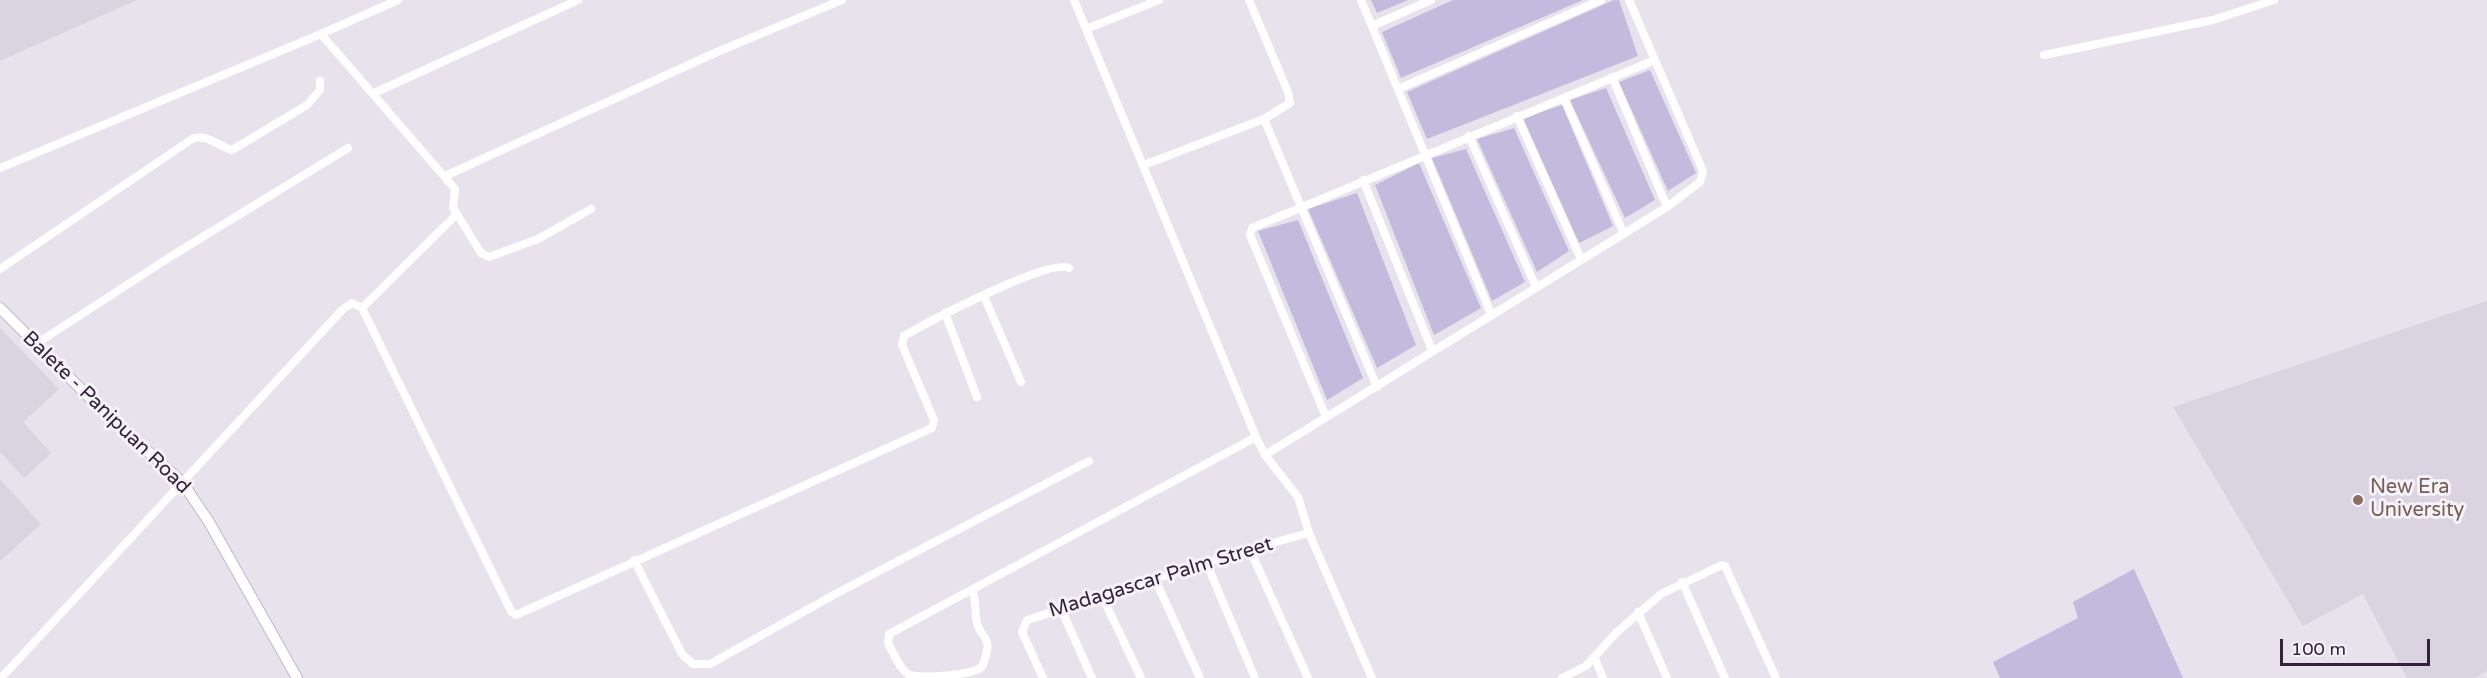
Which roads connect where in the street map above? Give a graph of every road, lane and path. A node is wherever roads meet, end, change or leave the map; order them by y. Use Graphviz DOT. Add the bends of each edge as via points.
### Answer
graph roads {
  1 [pos="398,0"];
  2 [pos="563,0"];
  3 [pos="578,0"];
  4 [pos="842,0"];
  5 [pos="1074,0"];
  6 [pos="1159,0"];
  7 [pos="1249,0"];
  8 [pos="1361,0"];
  9 [pos="1431,0"];
  10 [pos="1601,0"];
  11 [pos="1629,0"];
  12 [pos="2274,0"];
  13 [pos="560,9"];
  14 [pos="1372,26"];
  15 [pos="1086,29"];
  16 [pos="321,34"];
  17 [pos="2044,55"];
  18 [pos="1655,60"];
  19 [pos="1612,77"];
  20 [pos="320,81"];
  21 [pos="1398,89"];
  22 [pos="374,93"];
  23 [pos="1564,98"];
  24 [pos="1517,116"];
  25 [pos="1264,119"];
  26 [pos="1469,136"];
  27 [pos="348,148"];
  28 [pos="1425,154"];
  29 [pos="1144,165"];
  30 [pos="0,168"];
  31 [pos="445,176"];
  32 [pos="1363,180"];
  33 [pos="1299,207"];
  34 [pos="1667,207"];
  35 [pos="591,209"];
  36 [pos="457,214"];
  37 [pos="1624,234"];
  38 [pos="1581,259"];
  39 [pos="1069,268"];
  40 [pos="0,269"];
  41 [pos="1536,287"];
  42 [pos="984,296"];
  43 [pos="362,308"];
  44 [pos="0,309"];
  45 [pos="945,313"];
  46 [pos="1491,314"];
  47 [pos="36,344"];
  48 [pos="1432,350"];
  49 [pos="1021,382"];
  50 [pos="1377,387"];
  51 [pos="977,397"];
  52 [pos="1326,417"];
  53 [pos="1256,437"];
  54 [pos="1265,455"];
  55 [pos="1089,461"];
  56 [pos="182,482"];
  57 [pos="1309,533"];
  58 [pos="1249,548"];
  59 [pos="634,560"];
  60 [pos="1206,562"];
  61 [pos="1155,579"];
  62 [pos="1683,582"];
  63 [pos="972,590"];
  64 [pos="1103,598"];
  65 [pos="1061,609"];
  66 [pos="1638,612"];
  67 [pos="1594,659"];
  68 [pos="1,678"];
  69 [pos="297,678"];
  70 [pos="1042,678"];
  71 [pos="1092,678"];
  72 [pos="1140,678"];
  73 [pos="1200,678"];
  74 [pos="1256,678"];
  75 [pos="1308,678"];
  76 [pos="1372,678"];
  77 [pos="1562,678"];
  78 [pos="1603,678"];
  79 [pos="1667,678"];
  80 [pos="1725,678"];
  81 [pos="1776,678"];
  1 -- 16 [label="street"];
  2 -- 13 [label="street"];
  3 -- 13 [label="street"];
  4 -- 31 [label="street" via="717,52"];
  5 -- 15 [label="street"];
  6 -- 15 [label="street"];
  7 -- 25 [label="street" via="1290,103"];
  8 -- 14 [label="street"];
  9 -- 14 [label="street"];
  10 -- 21 [label="street"];
  11 -- 18 [label="street"];
  12 -- 17 [label="street" via="2213,20"];
  13 -- 22 [label="street"];
  14 -- 21 [label="street"];
  15 -- 29 [label="street"];
  16 -- 22 [label="street"];
  16 -- 30 [label="street"];
  18 -- 19 [label="street"];
  18 -- 34 [label="street" via="1703,171 1700,182"];
  19 -- 23 [label="street"];
  19 -- 34 [label="street"];
  20 -- 40 [label="street" via="320,90 307,105 232,150 198,136 192,139"];
  21 -- 28 [label="street"];
  22 -- 31 [label="street"];
  23 -- 24 [label="street"];
  23 -- 37 [label="street"];
  24 -- 26 [label="street"];
  24 -- 38 [label="street"];
  25 -- 29 [label="street"];
  25 -- 33 [label="street"];
  26 -- 28 [label="street"];
  26 -- 41 [label="street"];
  27 -- 47 [label="street"];
  28 -- 32 [label="street"];
  28 -- 46 [label="street"];
  29 -- 53 [label="street"];
  31 -- 36 [label="street" via="455,189 453,207"];
  32 -- 33 [label="street"];
  32 -- 48 [label="street"];
  33 -- 50 [label="street"];
  33 -- 52 [label="street" via="1252,228 1250,235"];
  34 -- 37 [label="street"];
  35 -- 36 [label="street" via="538,239 489,258 481,253"];
  36 -- 43 [label="street"];
  37 -- 38 [label="street"];
  38 -- 41 [label="street"];
  39 -- 42 [label="street" via="1048,268"];
  41 -- 46 [label="street"];
  42 -- 45 [label="street"];
  42 -- 49 [label="street"];
  43 -- 56 [label="street" via="352,303 343,309"];
  43 -- 59 [label="street" via="512,614"];
  44 -- 47 [label="main road, Balete - Panipuan Road"];
  45 -- 51 [label="street"];
  45 -- 59 [label="street" via="902,340 934,420 932,428"];
  46 -- 48 [label="street"];
  47 -- 56 [label="main road, Balete - Panipuan Road"];
  48 -- 50 [label="street"];
  50 -- 52 [label="street"];
  52 -- 54 [label="street"];
  53 -- 54 [label="street"];
  53 -- 63 [label="street"];
  54 -- 57 [label="street" via="1298,497"];
  55 -- 59 [label="street" via="711,664 693,664 682,654"];
  56 -- 68 [label="street"];
  56 -- 69 [label="main road, Balete - Panipuan Road" via="209,522"];
  57 -- 58 [label="street, Madagascar Palm Street"];
  57 -- 76 [label="street"];
  58 -- 60 [label="street, Madagascar Palm Street"];
  58 -- 75 [label="street"];
  60 -- 61 [label="street, Madagascar Palm Street"];
  60 -- 74 [label="street"];
  61 -- 64 [label="street, Madagascar Palm Street"];
  61 -- 73 [label="street"];
  62 -- 66 [label="street"];
  62 -- 80 [label="street"];
  62 -- 81 [label="street" via="1717,565 1725,566"];
  63 -- 63 [label="street" via="890,634 888,644 907,674 939,678 982,667 988,645 978,627"];
  64 -- 65 [label="street, Madagascar Palm Street"];
  64 -- 72 [label="street"];
  65 -- 70 [label="street, Madagascar Palm Street" via="1027,620 1022,632"];
  65 -- 71 [label="street"];
  66 -- 67 [label="street"];
  66 -- 79 [label="street"];
  67 -- 77 [label="street"];
  67 -- 78 [label="street"];
}
